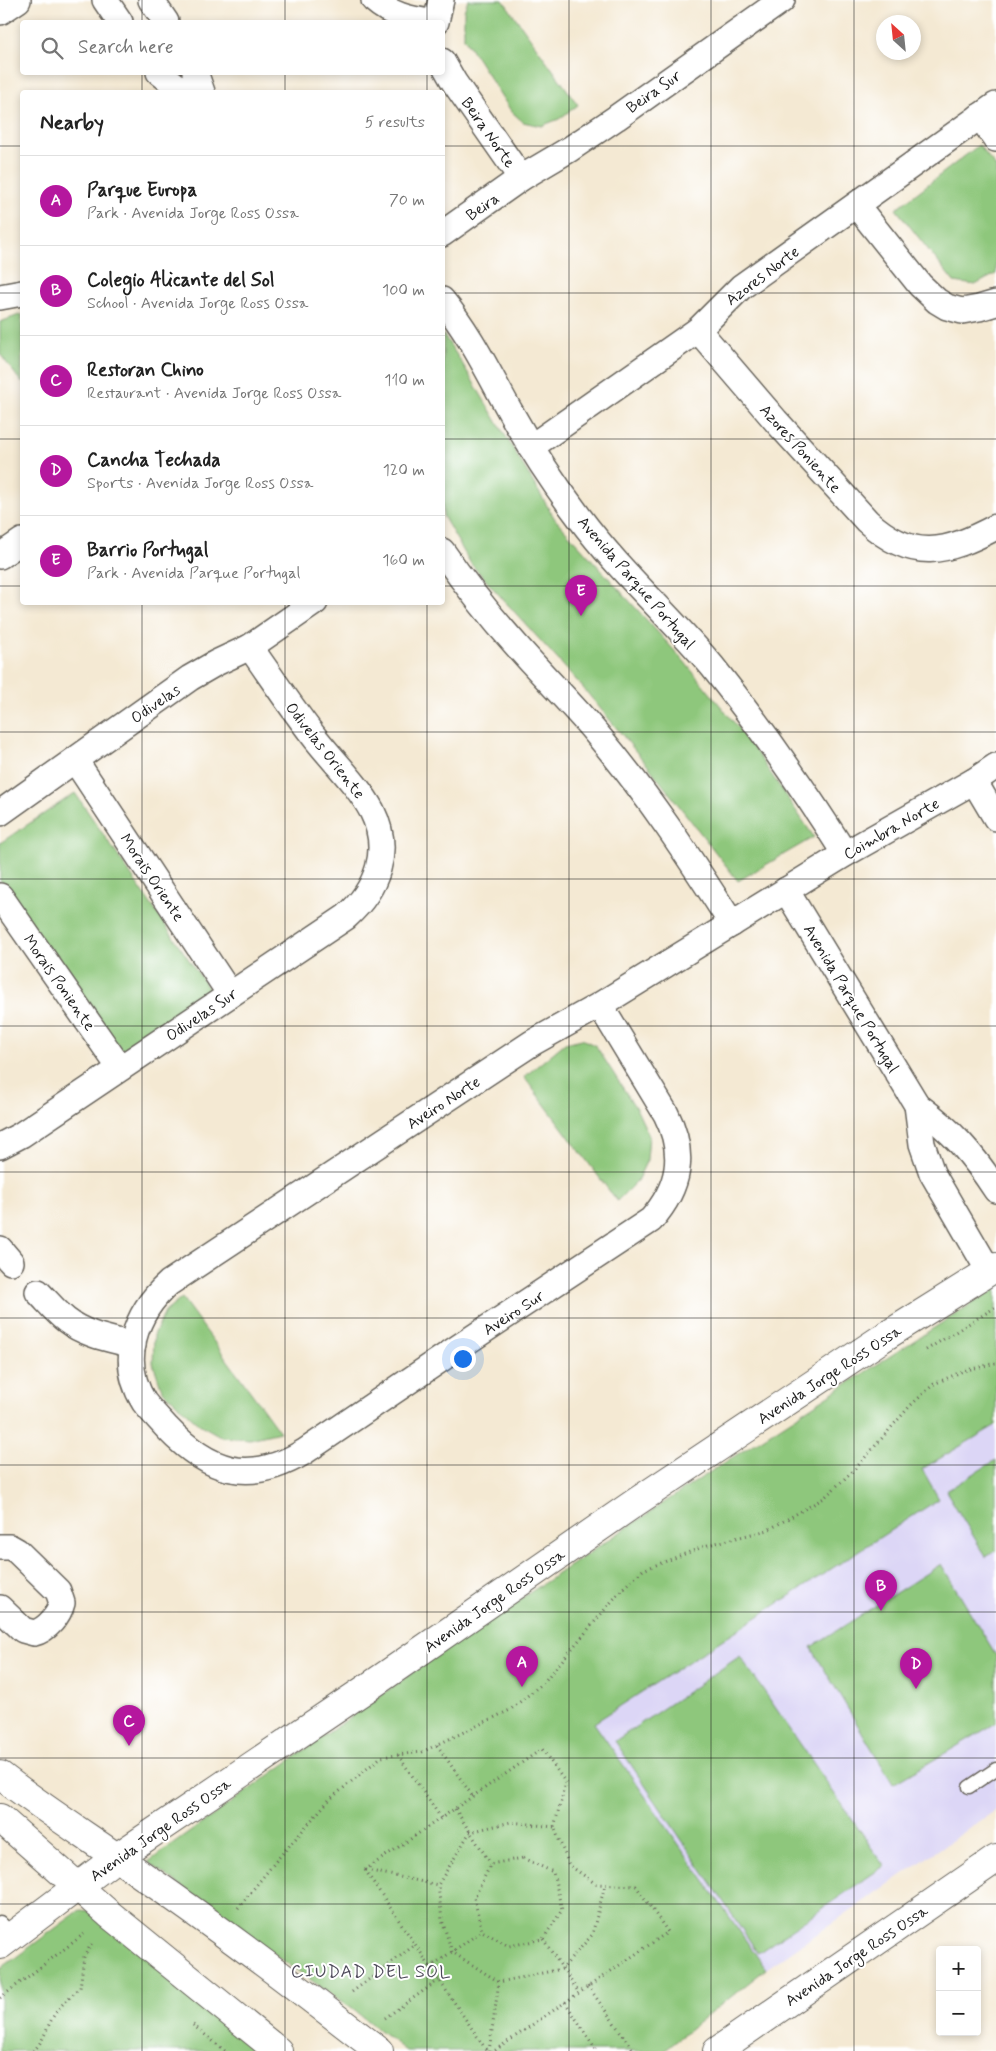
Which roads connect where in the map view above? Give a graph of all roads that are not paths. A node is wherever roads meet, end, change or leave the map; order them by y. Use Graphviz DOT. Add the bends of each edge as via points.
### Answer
graph roads {
  1 [pos="104,0"];
  2 [pos="151,0"];
  3 [pos="374,0"];
  4 [pos="441,0"];
  5 [pos="782,0"];
  6 [pos="119,20"];
  7 [pos="165,20"];
  8 [pos="418,20"];
  9 [pos="436,20"];
  10 [pos="445,66"];
  11 [pos="164,75"];
  12 [pos="196,75"];
  13 [pos="182,90"];
  14 [pos="201,90"];
  15 [pos="988,111"];
  16 [pos="996,139"];
  17 [pos="521,178"];
  18 [pos="857,206"];
  19 [pos="445,232"];
  20 [pos="20,293"];
  21 [pos="0,297"];
  22 [pos="996,303"];
  23 [pos="445,304"];
  24 [pos="698,330"];
  25 [pos="531,447"];
  26 [pos="996,527"];
  27 [pos="20,542"];
  28 [pos="445,555"];
  29 [pos="0,556"];
  30 [pos="311,605"];
  31 [pos="250,647"];
  32 [pos="75,760"];
  33 [pos="996,766"];
  34 [pos="974,781"];
  35 [pos="0,813"];
  36 [pos="996,818"];
  37 [pos="845,854"];
  38 [pos="380,862"];
  39 [pos="786,890"];
  40 [pos="0,896"];
  41 [pos="732,924"];
  42 [pos="230,994"];
  43 [pos="600,1005"];
  44 [pos="120,1068"];
  45 [pos="917,1105"];
  46 [pos="0,1146"];
  47 [pos="996,1190"];
  48 [pos="992,1269"];
  49 [pos="38,1292"];
  50 [pos="133,1345"];
  51 [pos="0,1547"];
  52 [pos="0,1608"];
  53 [pos="996,1769"];
  54 [pos="0,1775"];
  55 [pos="969,1787"];
  56 [pos="0,1818"];
  57 [pos="117,1857"];
  58 [pos="996,1860"];
  59 [pos="78,1887"];
  60 [pos="4,1934"];
  61 [pos="278,2051"];
  62 [pos="379,2051"];
  63 [pos="717,2051"];
  1 -- 6 [label="street"];
  2 -- 7 [label="street"];
  3 -- 8 [label="street" via="391,13"];
  4 -- 9 [label="street"];
  5 -- 17 [label="street, Beira Sur" via="616,118"];
  10 -- 17 [label="street, Beira Norte"];
  11 -- 13 [label="street"];
  12 -- 14 [label="street"];
  15 -- 16 [label="street"];
  15 -- 18 [label="street, Azores Norte"];
  17 -- 19 [label="street, Beira"];
  18 -- 22 [label="street" via="924,290 937,301 962,311"];
  18 -- 24 [label="street, Azores Norte" via="741,287"];
  20 -- 21 [label="street"];
  23 -- 25 [label="street, Avenida Parque Portugal" via="477,349"];
  24 -- 25 [label="street, Azores Norte"];
  24 -- 26 [label="street, Azores Poniente" via="776,421 881,534 898,544 936,550 956,547"];
  25 -- 37 [label="street, Avenida Parque Portugal" via="580,519 711,665 756,723"];
  27 -- 29 [label="street"];
  28 -- 41 [label="street" via="482,605 633,777"];
  30 -- 31 [label="street, Odivelas"];
  31 -- 32 [label="street, Odivelas" via="203,670"];
  31 -- 38 [label="street, Odivelas Oriente" via="372,812 381,844"];
  32 -- 35 [label="street, Odivelas"];
  32 -- 42 [label="street, Morais Oriente"];
  33 -- 34 [label="street, Coimbra Norte"];
  34 -- 36 [label="street"];
  34 -- 37 [label="street, Coimbra Norte"];
  37 -- 39 [label="street, Coimbra Norte"];
  38 -- 42 [label="street, Odivelas Sur" via="368,893 352,911"];
  39 -- 41 [label="street, Aveiro Norte"];
  39 -- 45 [label="street, Avenida Parque Portugal"];
  40 -- 44 [label="street, Morais Poniente"];
  41 -- 43 [label="street, Aveiro Norte"];
  42 -- 44 [label="street, Odivelas Sur"];
  43 -- 50 [label="street, Aveiro Norte" via="532,1043 169,1283 140,1317"];
  43 -- 50 [label="street, Aveiro Sur" via="666,1114 677,1142 677,1173 672,1190 651,1220 304,1452 278,1466 249,1471 220,1466 191,1451 144,1401 132,1365"];
  44 -- 46 [label="street, Odivelas Sur"];
  45 -- 47 [label="street, Avenida Parque Portugal" via="965,1146"];
  45 -- 48 [label="street, Avenida Parque Portugal" via="922,1144 932,1173"];
  48 -- 57 [label="street, Avenida Jorge Ross Ossa" via="636,1502"];
  49 -- 50 [label="street" via="75,1326"];
  51 -- 52 [label="street" via="18,1551 58,1591 62,1603 48,1624 34,1633 23,1630"];
  53 -- 55 [label="lane"];
  54 -- 57 [label="street"];
  56 -- 59 [label="street"];
  57 -- 59 [label="street, Avenida Jorge Ross Ossa"];
  57 -- 62 [label="street" via="238,1943"];
  58 -- 63 [label="street, Avenida Jorge Ross Ossa"];
  59 -- 60 [label="street, Avenida Jorge Ross Ossa"];
  59 -- 61 [label="street"];
}
